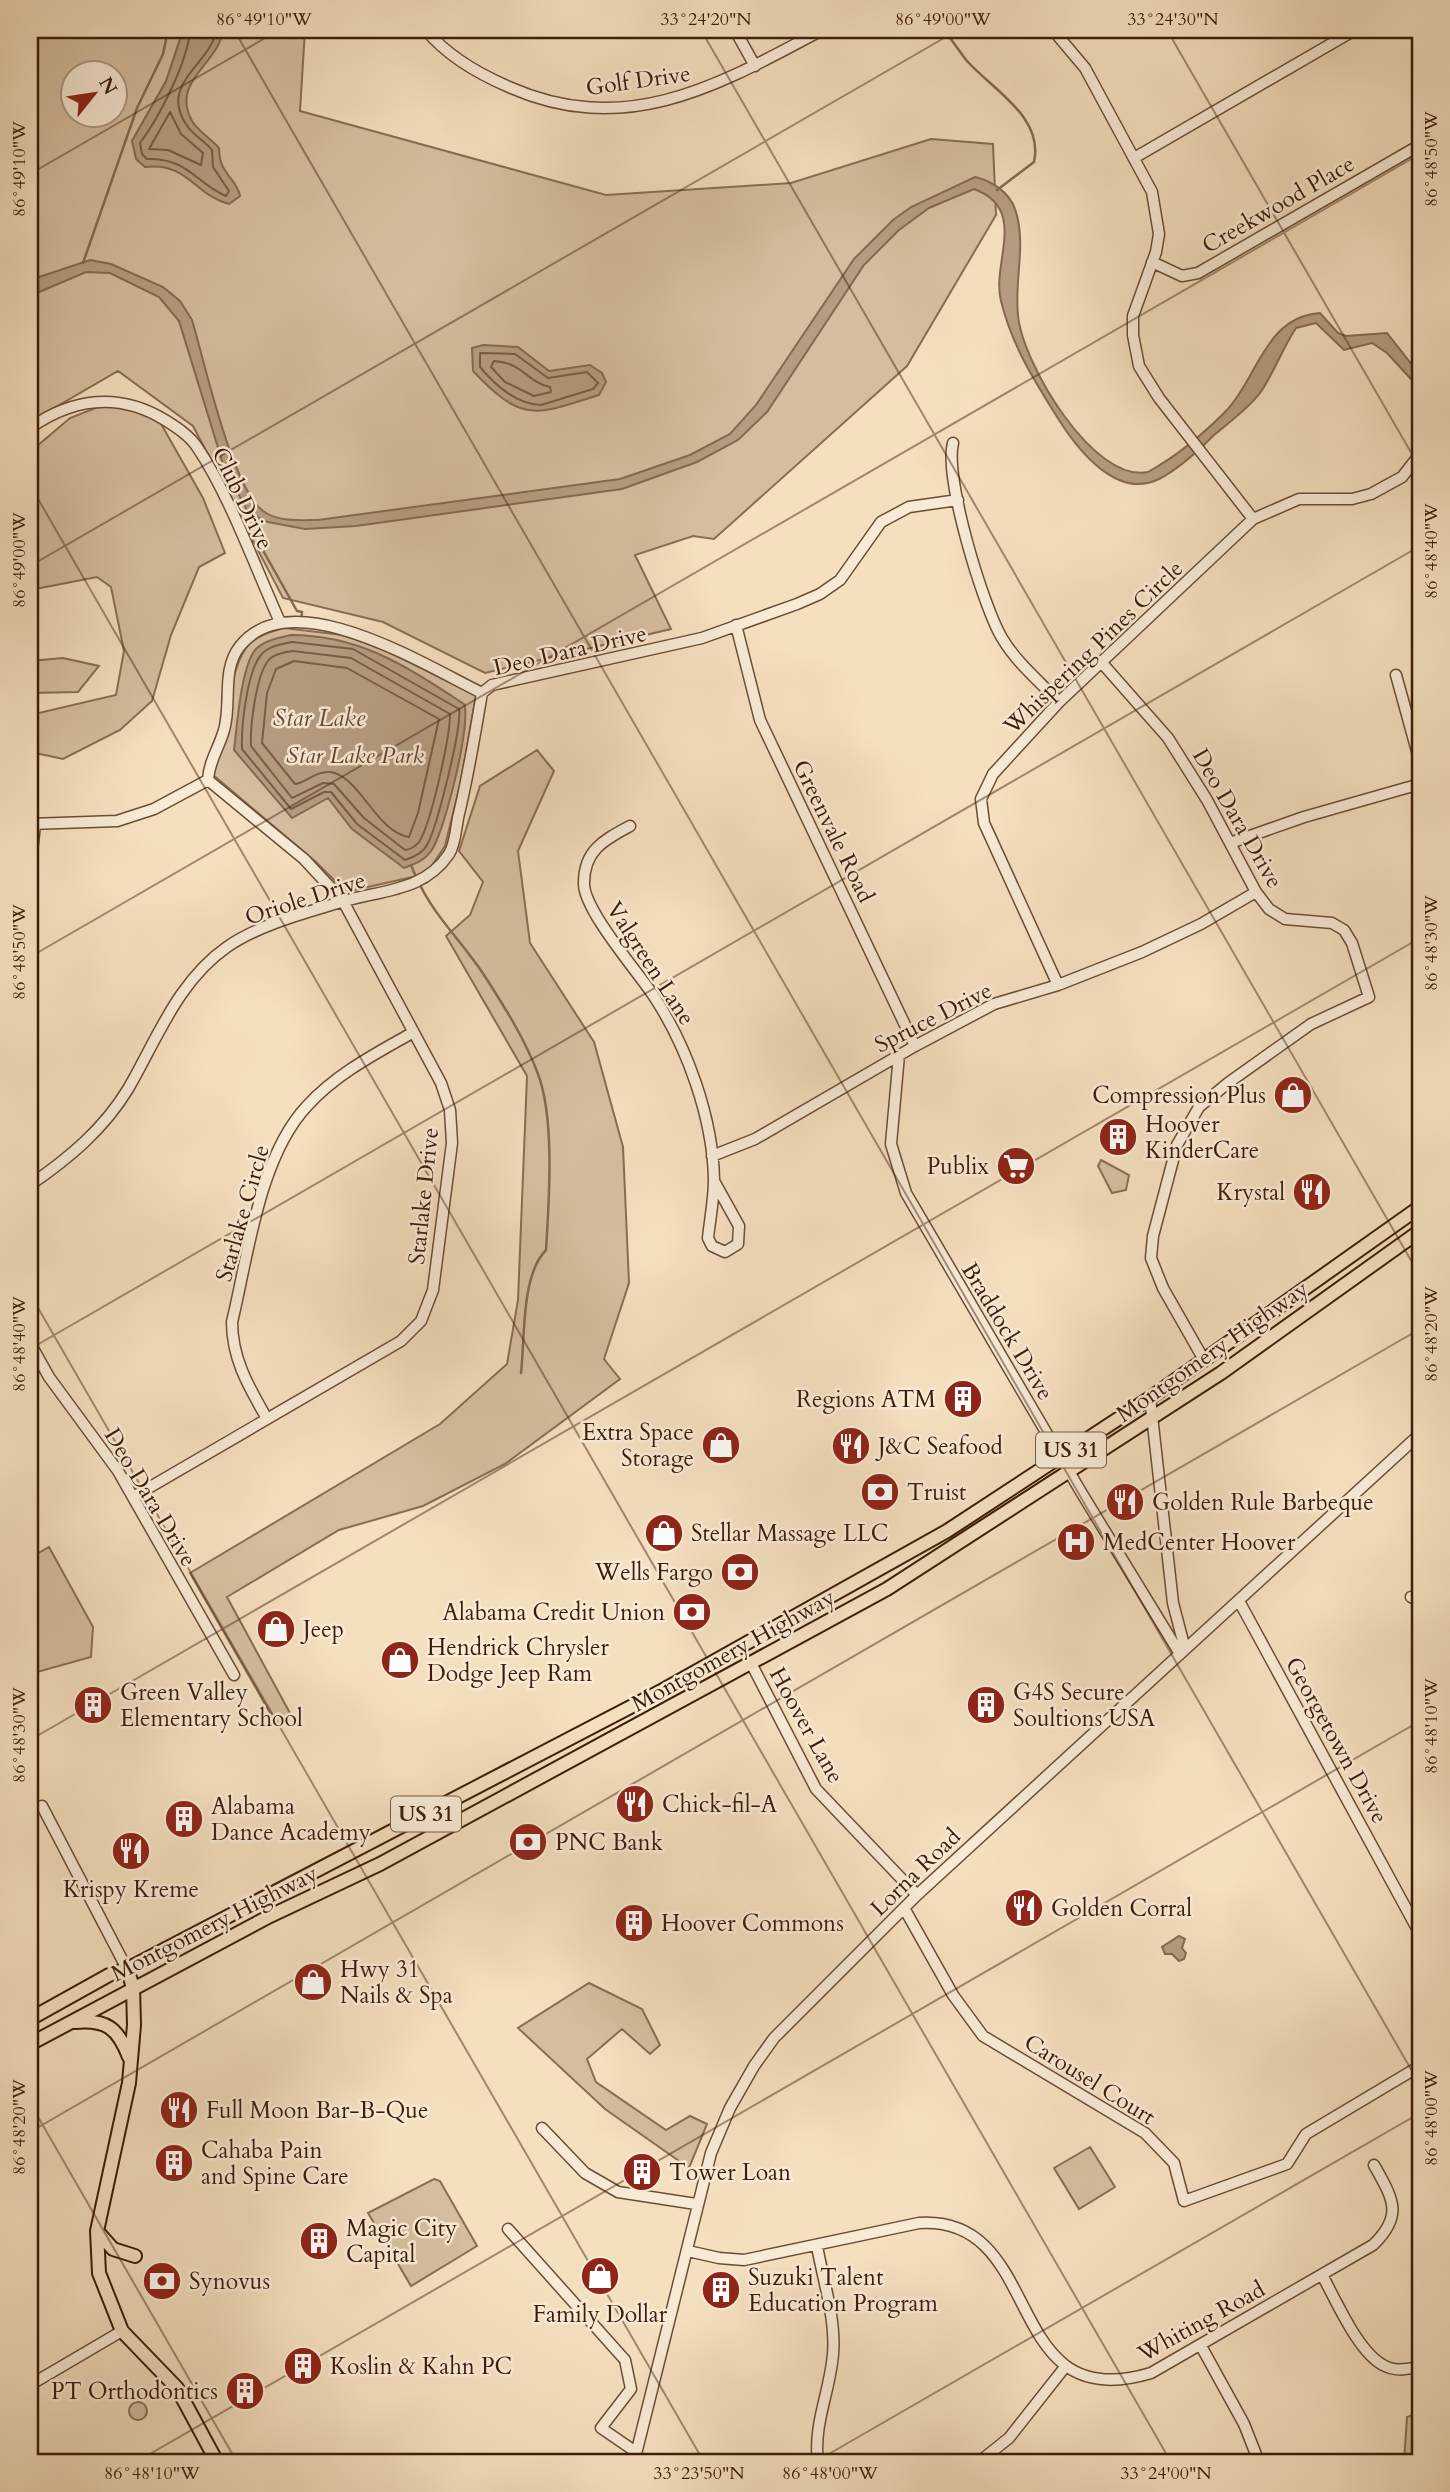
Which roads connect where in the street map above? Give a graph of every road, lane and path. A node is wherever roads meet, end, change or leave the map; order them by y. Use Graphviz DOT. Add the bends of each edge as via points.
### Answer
graph roads {
  1 [pos="426,30"];
  2 [pos="735,30"];
  3 [pos="822,30"];
  4 [pos="1053,30"];
  5 [pos="1354,30"];
  6 [pos="755,66"];
  7 [pos="1420,145"];
  8 [pos="1134,158"];
  9 [pos="1153,262"];
  10 [pos="30,428"];
  11 [pos="954,443"];
  12 [pos="1420,454"];
  13 [pos="958,500"];
  14 [pos="1253,519"];
  15 [pos="279,622"];
  16 [pos="736,625"];
  17 [pos="1102,663"];
  18 [pos="1396,675"];
  19 [pos="482,693"];
  20 [pos="1059,702"];
  21 [pos="1420,762"];
  22 [pos="208,780"];
  23 [pos="1420,784"];
  24 [pos="32,825"];
  25 [pos="630,826"];
  26 [pos="1230,843"];
  27 [pos="30,870"];
  28 [pos="1256,892"];
  29 [pos="343,901"];
  30 [pos="1058,985"];
  31 [pos="412,1033"];
  32 [pos="915,1046"];
  33 [pos="899,1055"];
  34 [pos="712,1156"];
  35 [pos="714,1181"];
  36 [pos="30,1185"];
  37 [pos="1420,1206"];
  38 [pos="1420,1231"];
  39 [pos="30,1343"];
  40 [pos="1204,1360"];
  41 [pos="1150,1398"];
  42 [pos="267,1418"];
  43 [pos="1152,1419"];
  44 [pos="1420,1434"];
  45 [pos="1060,1457"];
  46 [pos="1070,1473"];
  47 [pos="133,1497"];
  48 [pos="1239,1601"];
  49 [pos="1183,1652"];
  50 [pos="751,1665"];
  51 [pos="233,1675"];
  52 [pos="42,1806"];
  53 [pos="917,1895"];
  54 [pos="904,1908"];
  55 [pos="1420,1934"];
  56 [pos="127,1969"];
  57 [pos="133,1987"];
  58 [pos="30,2019"];
  59 [pos="68,2023"];
  60 [pos="30,2044"];
  61 [pos="131,2062"];
  62 [pos="1420,2066"];
  63 [pos="542,2128"];
  64 [pos="1374,2165"];
  65 [pos="696,2204"];
  66 [pos="508,2229"];
  67 [pos="97,2231"];
  68 [pos="817,2246"];
  69 [pos="688,2251"];
  70 [pos="135,2256"];
  71 [pos="1322,2275"];
  72 [pos="122,2331"];
  73 [pos="1200,2346"];
  74 [pos="1065,2367"];
  75 [pos="1420,2367"];
  76 [pos="30,2385"];
  77 [pos="635,2457"];
  78 [pos="214,2461"];
  79 [pos="818,2462"];
  80 [pos="979,2462"];
  81 [pos="1259,2462"];
  1 -- 6 [label="street, Golf Drive" via="465,64 495,81 569,107 600,109 675,99 711,88"];
  2 -- 6 [label="street"];
  3 -- 6 [label="street, Golf Drive"];
  4 -- 8 [label="street" via="1085,68"];
  5 -- 8 [label="street"];
  7 -- 9 [label="street, Creekwood Place" via="1198,273 1182,275"];
  8 -- 9 [label="street" via="1157,209 1159,234"];
  9 -- 14 [label="street" via="1133,316 1136,355 1151,387"];
  10 -- 15 [label="street, Club Drive" via="79,403 110,400 150,411 179,429 196,446 216,481"];
  11 -- 13 [label="street" via="951,464"];
  12 -- 14 [label="street, Whispering Pines Circle" via="1402,477 1371,494 1352,499 1299,499"];
  13 -- 16 [label="street, Deo Dara Drive" via="897,512 876,526 840,580 820,594"];
  13 -- 20 [label="street" via="989,613 1010,650"];
  14 -- 17 [label="street, Whispering Pines Circle"];
  15 -- 19 [label="street, Deo Dara Drive" via="311,622 360,635"];
  15 -- 22 [label="street" via="240,647 231,667 225,728 209,765"];
  16 -- 19 [label="street, Deo Dara Drive" via="664,648 492,685"];
  16 -- 32 [label="street, Greenvale Road" via="760,720"];
  17 -- 20 [label="street, Whispering Pines Circle"];
  17 -- 26 [label="street, Deo Dara Drive" via="1168,738"];
  18 -- 21 [label="street"];
  19 -- 29 [label="street, Oriole Drive" via="451,852 433,874 404,888"];
  20 -- 30 [label="street, Whispering Pines Circle" via="993,774 980,806"];
  22 -- 24 [label="street" via="117,821"];
  22 -- 29 [label="street, Starlake Drive" via="304,859"];
  23 -- 26 [label="street"];
  24 -- 27 [label="street"];
  25 -- 34 [label="street, Valgreen Lane" via="598,844 587,861 583,886 592,909 681,1044"];
  26 -- 28 [label="street, Deo Dara Drive"];
  28 -- 30 [label="street, Spruce Drive" via="1142,952"];
  28 -- 40 [label="street, Deo Dara Drive" via="1269,909 1285,919 1332,923 1344,930 1369,997 1311,1024 1228,1083 1199,1107 1177,1145 1151,1258"];
  29 -- 31 [label="street, Starlake Drive"];
  29 -- 36 [label="street, Oriole Drive" via="254,933 228,946 198,971 95,1134"];
  30 -- 32 [label="street, Spruce Drive" via="994,1004"];
  31 -- 42 [label="street, Starlake Circle" via="348,1069 306,1106 274,1159 232,1322 241,1373"];
  31 -- 42 [label="street, Starlake Drive" via="441,1083 450,1110 452,1143 433,1290 421,1321 401,1341"];
  32 -- 33 [label="street, Spruce Drive"];
  33 -- 34 [label="street, Spruce Drive" via="755,1139"];
  33 -- 45 [label="street, Braddock Drive" via="891,1144 906,1193"];
  34 -- 35 [label="street, Valgreen Lane"];
  35 -- 35 [label="street, Valgreen Lane" via="708,1238 712,1246 725,1252 738,1244 740,1226"];
  37 -- 40 [label="main road, Montgomery Highway / US 31"];
  38 -- 43 [label="main road, Montgomery Highway / US 31"];
  39 -- 47 [label="street, Deo Dara Drive"];
  40 -- 41 [label="main road, Montgomery Highway / US 31"];
  41 -- 43 [label="street"];
  41 -- 45 [label="main road, Montgomery Highway / US 31"];
  42 -- 47 [label="street, Starlake Drive"];
  43 -- 46 [label="main road, Montgomery Highway / US 31"];
  43 -- 49 [label="street"];
  44 -- 48 [label="street, Lorna Road"];
  45 -- 46 [label="street, Braddock Drive"];
  45 -- 56 [label="main road, Montgomery Highway / US 31" via="947,1531 819,1605"];
  46 -- 49 [label="street, Braddock Drive"];
  46 -- 50 [label="main road, Montgomery Highway / US 31" via="884,1591"];
  47 -- 51 [label="street, Deo Dara Drive"];
  48 -- 49 [label="street, Lorna Road"];
  48 -- 55 [label="street, Georgetown Drive"];
  49 -- 53 [label="street, Lorna Road"];
  50 -- 53 [label="street, Hoover Lane" via="817,1789"];
  50 -- 57 [label="main road, Montgomery Highway / US 31" via="380,1864"];
  52 -- 56 [label="street"];
  53 -- 54 [label="street, Lorna Road"];
  54 -- 62 [label="street, Carousel Court" via="953,1995 983,2036 1145,2133 1174,2163 1184,2201 1287,2164 1306,2134"];
  54 -- 65 [label="street, Lorna Road" via="774,2038 754,2066 711,2153"];
  56 -- 57 [label="main road"];
  56 -- 58 [label="main road, Montgomery Highway / US 31"];
  57 -- 59 [label="main road, Montgomery Highway / US 31"];
  57 -- 61 [label="main road"];
  59 -- 60 [label="main road, Montgomery Highway / US 31"];
  59 -- 61 [label="main road" via="93,2020 105,2024 125,2046"];
  61 -- 67 [label="main road"];
  63 -- 65 [label="street" via="585,2173 618,2192"];
  64 -- 71 [label="street, Whiting Road" via="1394,2205 1389,2230 1373,2245"];
  65 -- 69 [label="street, Lorna Road"];
  66 -- 77 [label="street" via="625,2360 631,2389 601,2428"];
  67 -- 70 [label="main road" via="113,2249"];
  67 -- 72 [label="main road" via="100,2273"];
  68 -- 69 [label="street, Whiting Road" via="744,2260"];
  68 -- 74 [label="street, Whiting Road" via="919,2223 960,2227 993,2253 1040,2337"];
  68 -- 79 [label="street" via="834,2355 817,2428"];
  69 -- 77 [label="street, Lorna Road"];
  71 -- 73 [label="street, Whiting Road"];
  71 -- 75 [label="street" via="1367,2353 1383,2366 1400,2370"];
  72 -- 76 [label="street"];
  72 -- 78 [label="main road" via="177,2388"];
  73 -- 74 [label="street, Whiting Road" via="1133,2379 1094,2379"];
  73 -- 81 [label="street" via="1244,2424"];
  74 -- 80 [label="street" via="1009,2438"];
}
